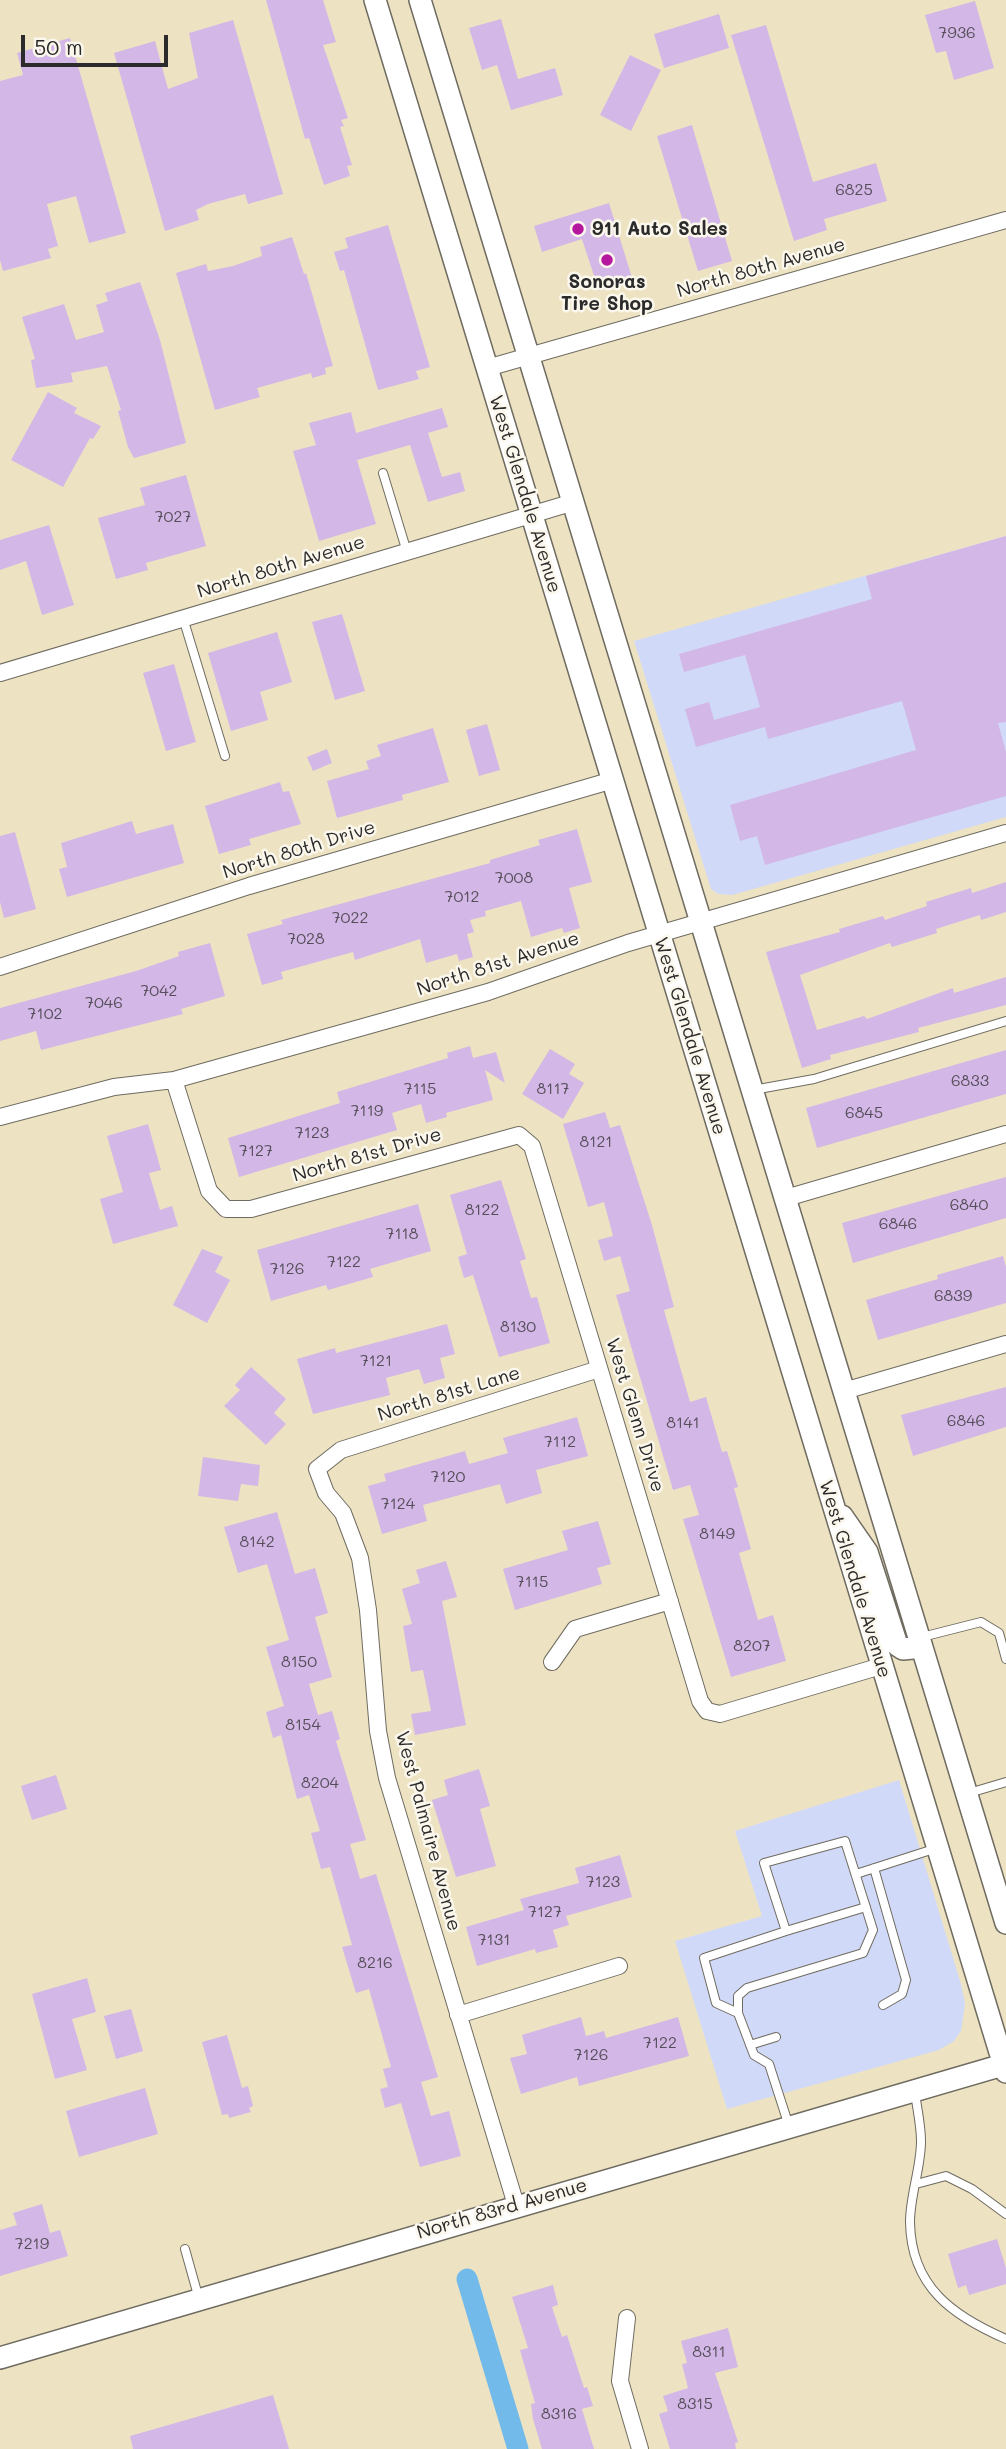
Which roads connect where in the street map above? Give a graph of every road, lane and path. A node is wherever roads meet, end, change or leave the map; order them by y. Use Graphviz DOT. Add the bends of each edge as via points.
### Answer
graph roads {
  1 [pos="375,0"];
  2 [pos="420,0"];
  3 [pos="1006,220"];
  4 [pos="529,355"];
  5 [pos="487,368"];
  6 [pos="383,473"];
  7 [pos="573,502"];
  8 [pos="532,515"];
  9 [pos="407,552"];
  10 [pos="183,618"];
  11 [pos="0,673"];
  12 [pos="225,756"];
  13 [pos="613,780"];
  14 [pos="1006,833"];
  15 [pos="702,923"];
  16 [pos="659,934"];
  17 [pos="0,967"];
  18 [pos="1006,1021"];
  19 [pos="174,1080"];
  20 [pos="753,1090"];
  21 [pos="0,1117"];
  22 [pos="1006,1134"];
  23 [pos="519,1135"];
  24 [pos="786,1198"];
  25 [pos="1006,1343"];
  26 [pos="599,1369"];
  27 [pos="844,1391"];
  28 [pos="317,1469"];
  29 [pos="831,1500"];
  30 [pos="670,1601"];
  31 [pos="1002,1632"];
  32 [pos="921,1643"];
  33 [pos="1006,1660"];
  34 [pos="551,1662"];
  35 [pos="881,1666"];
  36 [pos="1006,1782"];
  37 [pos="967,1793"];
  38 [pos="937,1848"];
  39 [pos="874,1868"];
  40 [pos="856,1874"];
  41 [pos="866,1907"];
  42 [pos="1006,1923"];
  43 [pos="786,1931"];
  44 [pos="619,1965"];
  45 [pos="883,2005"];
  46 [pos="738,2013"];
  47 [pos="458,2015"];
  48 [pos="776,2037"];
  49 [pos="750,2045"];
  50 [pos="1005,2067"];
  51 [pos="915,2090"];
  52 [pos="789,2126"];
  53 [pos="916,2184"];
  54 [pos="516,2205"];
  55 [pos="1006,2214"];
  56 [pos="185,2249"];
  57 [pos="199,2299"];
  58 [pos="626,2318"];
  59 [pos="1006,2339"];
  60 [pos="0,2358"];
  61 [pos="640,2449"];
  1 -- 5 [label="main road, West Glendale Avenue"];
  2 -- 4 [label="main road"];
  3 -- 4 [label="street, North 80th Avenue"];
  4 -- 5 [label="street, North 80th Avenue"];
  4 -- 7 [label="main road"];
  5 -- 8 [label="main road, West Glendale Avenue"];
  6 -- 9 [label="lane"];
  7 -- 8 [label="street, North 80th Avenue"];
  7 -- 15 [label="main road"];
  8 -- 9 [label="street, North 80th Avenue"];
  8 -- 13 [label="main road, West Glendale Avenue"];
  9 -- 10 [label="street, North 80th Avenue"];
  10 -- 11 [label="street, North 80th Avenue"];
  10 -- 12 [label="lane"];
  13 -- 16 [label="main road, West Glendale Avenue"];
  13 -- 17 [label="street, North 80th Drive" via="249,886"];
  14 -- 15 [label="street, North 81st Avenue"];
  15 -- 16 [label="street, North 81st Avenue"];
  15 -- 20 [label="main road"];
  16 -- 19 [label="street, North 81st Avenue" via="488,992"];
  16 -- 29 [label="main road, West Glendale Avenue"];
  18 -- 20 [label="lane" via="814,1079"];
  19 -- 21 [label="street, North 81st Avenue" via="114,1087"];
  19 -- 23 [label="street, North 81st Drive" via="209,1191 226,1209 251,1209"];
  20 -- 24 [label="main road"];
  22 -- 24 [label="street"];
  23 -- 26 [label="street, West Glenn Drive" via="532,1146"];
  24 -- 27 [label="main road"];
  25 -- 27 [label="street"];
  26 -- 28 [label="street, North 81st Lane" via="341,1450"];
  26 -- 30 [label="street, West Glenn Drive"];
  27 -- 32 [label="main road"];
  28 -- 47 [label="street, West Palmaire Avenue" via="326,1493 344,1513 360,1558 387,1778"];
  29 -- 32 [label="main road" via="867,1552 897,1645 903,1649"];
  29 -- 35 [label="main road, West Glendale Avenue"];
  30 -- 34 [label="street" via="575,1629"];
  30 -- 35 [label="street, West Glenn Drive" via="707,1711 720,1714"];
  31 -- 32 [label="lane" via="981,1622"];
  31 -- 33 [label="lane"];
  32 -- 37 [label="main road"];
  35 -- 38 [label="main road, West Glendale Avenue"];
  36 -- 37 [label="lane"];
  37 -- 42 [label="main road"];
  38 -- 39 [label="lane"];
  38 -- 50 [label="main road, West Glendale Avenue"];
  39 -- 40 [label="lane"];
  39 -- 45 [label="lane" via="906,1980 902,1994"];
  40 -- 41 [label="lane"];
  40 -- 43 [label="lane" via="845,1841 764,1863"];
  41 -- 43 [label="lane"];
  41 -- 46 [label="lane" via="873,1930 863,1953 747,1988 738,1996"];
  43 -- 46 [label="lane" via="704,1958 716,2003"];
  44 -- 47 [label="street"];
  46 -- 49 [label="lane"];
  47 -- 54 [label="street, West Palmaire Avenue"];
  48 -- 49 [label="lane"];
  49 -- 52 [label="lane" via="754,2055 769,2064"];
  50 -- 51 [label="main road, North 83rd Avenue"];
  51 -- 52 [label="main road, North 83rd Avenue"];
  51 -- 53 [label="lane" via="921,2141"];
  52 -- 54 [label="main road, North 83rd Avenue"];
  53 -- 55 [label="lane" via="946,2176"];
  53 -- 59 [label="lane" via="910,2222 915,2257 941,2304 970,2324"];
  54 -- 57 [label="main road, North 83rd Avenue"];
  56 -- 57 [label="lane"];
  57 -- 60 [label="main road, North 83rd Avenue"];
  58 -- 61 [label="street" via="620,2381"];
}
